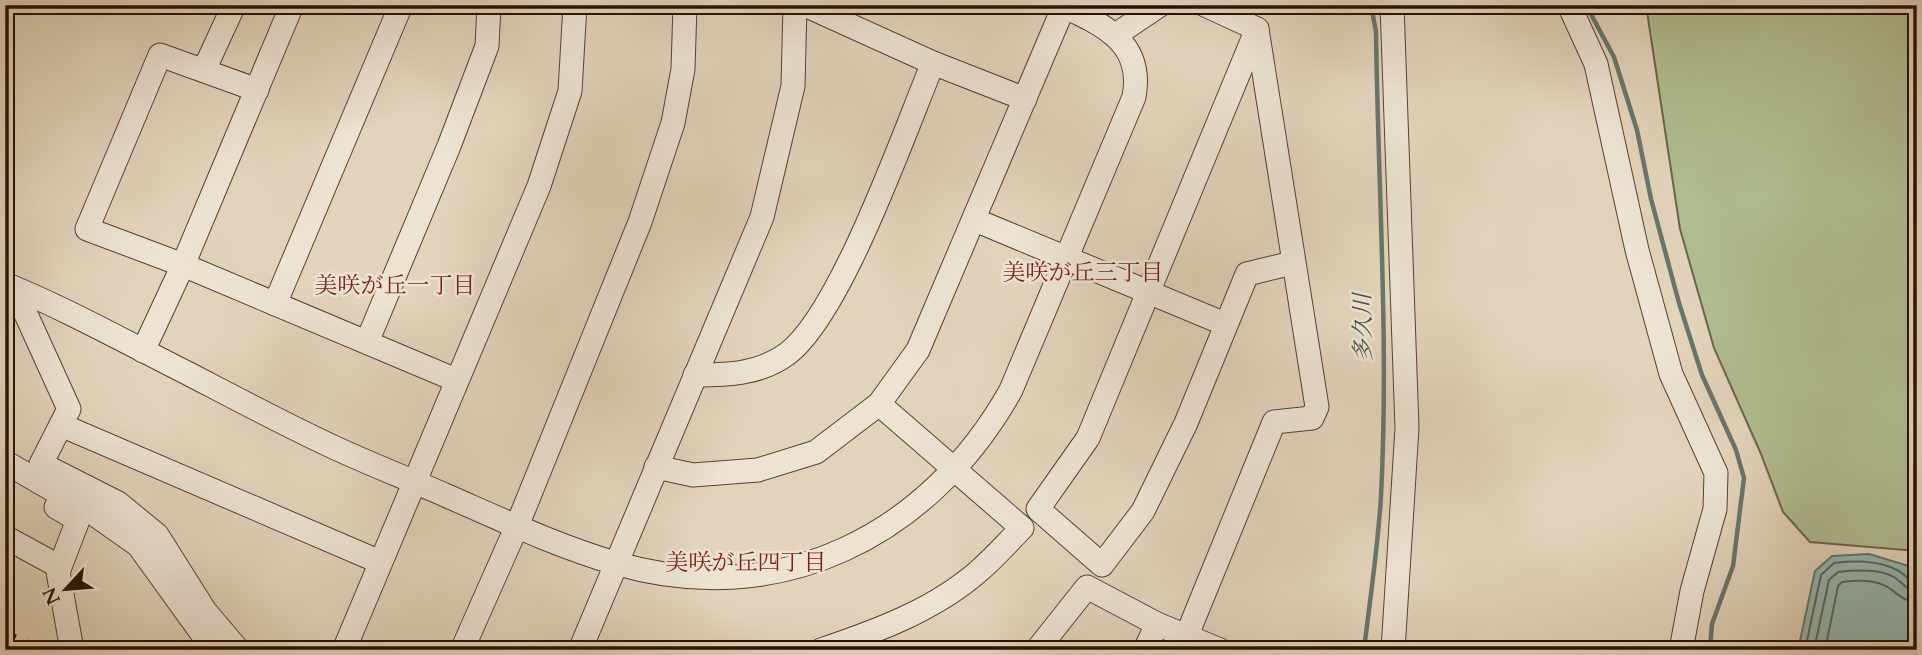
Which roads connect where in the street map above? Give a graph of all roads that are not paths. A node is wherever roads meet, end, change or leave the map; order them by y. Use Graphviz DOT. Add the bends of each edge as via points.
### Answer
graph roads {
  1 [pos="234,5"];
  2 [pos="292,5"];
  3 [pos="401,5"];
  4 [pos="489,5"];
  5 [pos="575,5"];
  6 [pos="685,5"];
  7 [pos="795,5"];
  8 [pos="805,5"];
  9 [pos="1160,5"];
  10 [pos="1205,5"];
  11 [pos="1392,5"];
  12 [pos="1569,5"];
  13 [pos="1063,6"];
  14 [pos="1257,29"];
  15 [pos="1117,34"];
  16 [pos="933,63"];
  17 [pos="204,69"];
  18 [pos="257,90"];
  19 [pos="1025,99"];
  20 [pos="975,220"];
  21 [pos="1068,259"];
  22 [pos="1292,263"];
  23 [pos="183,265"];
  24 [pos="10,286"];
  25 [pos="1147,293"];
  26 [pos="275,304"];
  27 [pos="1225,324"];
  28 [pos="367,342"];
  29 [pos="143,351"];
  30 [pos="695,375"];
  31 [pos="457,380"];
  32 [pos="879,404"];
  33 [pos="61,425"];
  34 [pos="5,462"];
  35 [pos="656,467"];
  36 [pos="956,470"];
  37 [pos="5,477"];
  38 [pos="414,481"];
  39 [pos="517,526"];
  40 [pos="5,537"];
  41 [pos="380,562"];
  42 [pos="616,564"];
  43 [pos="60,567"];
  44 [pos="1157,624"];
  45 [pos="1186,635"];
  46 [pos="586,648"];
  47 [pos="72,650"];
  48 [pos="214,650"];
  49 [pos="238,650"];
  50 [pos="344,650"];
  51 [pos="462,650"];
  52 [pos="821,650"];
  53 [pos="1037,650"];
  54 [pos="1145,650"];
  55 [pos="1220,650"];
  56 [pos="1393,650"];
  57 [pos="1681,650"];
  1 -- 17 [label="street"];
  2 -- 18 [label="street"];
  3 -- 26 [label="street"];
  4 -- 28 [label="street" via="487,46"];
  5 -- 31 [label="street" via="570,91 539,186"];
  6 -- 39 [label="street" via="683,69 673,123 640,222"];
  7 -- 30 [label="street" via="793,86 762,217"];
  8 -- 16 [label="street"];
  9 -- 15 [label="street"];
  10 -- 14 [label="street"];
  11 -- 56 [label="street" via="1407,428"];
  12 -- 57 [label="street" via="1596,64 1637,250 1671,374 1716,472 1715,509"];
  13 -- 15 [label="street"];
  13 -- 19 [label="street"];
  14 -- 22 [label="street"];
  14 -- 25 [label="street"];
  15 -- 21 [label="street" via="1138,77 1134,97"];
  16 -- 19 [label="street"];
  16 -- 30 [label="street" via="853,254 813,328 787,354 740,375"];
  17 -- 18 [label="street"];
  17 -- 23 [label="street" via="160,55 88,229"];
  18 -- 23 [label="street"];
  19 -- 20 [label="street"];
  20 -- 21 [label="street"];
  20 -- 32 [label="street" via="918,349"];
  21 -- 25 [label="street"];
  21 -- 36 [label="street" via="1012,390"];
  22 -- 27 [label="street" via="1247,274"];
  22 -- 45 [label="street" via="1317,407 1312,418 1274,422"];
  23 -- 26 [label="street"];
  23 -- 29 [label="street"];
  24 -- 29 [label="street"];
  24 -- 33 [label="street" via="69,409"];
  25 -- 27 [label="street"];
  25 -- 27 [label="street" via="1088,438 1038,509 1102,565 1143,511 1186,422"];
  26 -- 28 [label="street"];
  28 -- 31 [label="street"];
  29 -- 38 [label="street" via="330,446"];
  30 -- 35 [label="street"];
  31 -- 38 [label="street"];
  32 -- 35 [label="street" via="816,452 758,470 693,475"];
  32 -- 36 [label="street"];
  33 -- 41 [label="street"];
  33 -- 49 [label="street" via="41,464 118,503 157,535 205,611"];
  34 -- 48 [label="street" via="138,544"];
  35 -- 42 [label="street"];
  36 -- 42 [label="street" via="934,493 896,520 852,547 807,565 724,578"];
  36 -- 52 [label="street" via="1022,528 979,571 927,607"];
  37 -- 43 [label="street" via="78,520"];
  38 -- 39 [label="street"];
  38 -- 41 [label="street"];
  39 -- 42 [label="street"];
  39 -- 51 [label="street"];
  40 -- 43 [label="street"];
  41 -- 50 [label="street"];
  42 -- 46 [label="street"];
  43 -- 47 [label="street"];
  44 -- 45 [label="street"];
  44 -- 53 [label="street" via="1087,587"];
  44 -- 54 [label="street"];
  45 -- 55 [label="street"];
}
